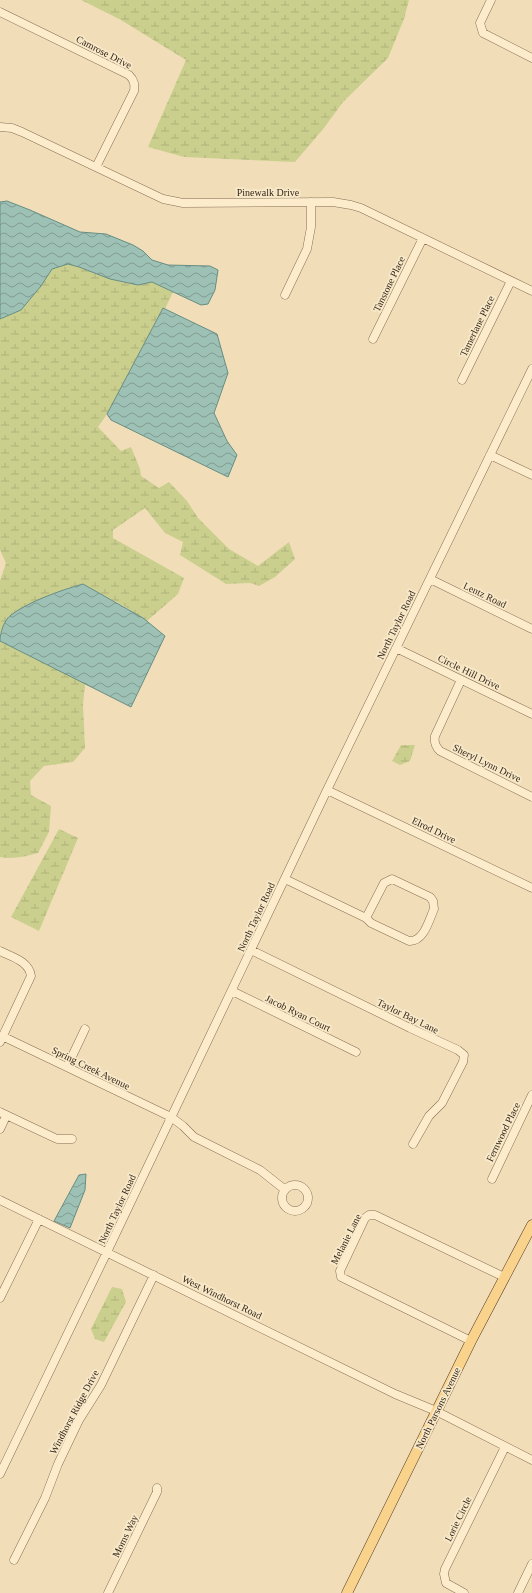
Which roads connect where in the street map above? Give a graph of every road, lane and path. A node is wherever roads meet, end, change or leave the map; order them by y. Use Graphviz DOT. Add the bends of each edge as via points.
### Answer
graph roads {
  1 [pos="490,0"];
  2 [pos="0,12"];
  3 [pos="532,58"];
  4 [pos="0,127"];
  5 [pos="96,168"];
  6 [pos="311,202"];
  7 [pos="423,238"];
  8 [pos="510,281"];
  9 [pos="532,291"];
  10 [pos="286,296"];
  11 [pos="373,340"];
  12 [pos="532,371"];
  13 [pos="462,380"];
  14 [pos="490,455"];
  15 [pos="532,475"];
  16 [pos="430,579"];
  17 [pos="532,629"];
  18 [pos="396,648"];
  19 [pos="461,680"];
  20 [pos="532,714"];
  21 [pos="327,790"];
  22 [pos="532,796"];
  23 [pos="285,879"];
  24 [pos="532,888"];
  25 [pos="366,918"];
  26 [pos="251,950"];
  27 [pos="0,951"];
  28 [pos="232,991"];
  29 [pos="85,1029"];
  30 [pos="1,1039"];
  31 [pos="356,1052"];
  32 [pos="67,1068"];
  33 [pos="532,1095"];
  34 [pos="3,1114"];
  35 [pos="171,1118"];
  36 [pos="0,1129"];
  37 [pos="72,1139"];
  38 [pos="413,1144"];
  39 [pos="492,1179"];
  40 [pos="284,1189"];
  41 [pos="0,1200"];
  42 [pos="39,1219"];
  43 [pos="532,1225"];
  44 [pos="108,1252"];
  45 [pos="154,1275"];
  46 [pos="504,1277"];
  47 [pos="0,1298"];
  48 [pos="471,1341"];
  49 [pos="436,1411"];
  50 [pos="505,1447"];
  51 [pos="532,1460"];
  52 [pos="0,1474"];
  53 [pos="157,1488"];
  54 [pos="14,1560"];
  55 [pos="532,1564"];
  56 [pos="108,1593"];
  57 [pos="346,1593"];
  58 [pos="464,1593"];
  59 [pos="518,1593"];
  1 -- 3 [label="street" via="480,24 483,33"];
  2 -- 5 [label="street, Camrose Drive" via="132,78 134,91"];
  4 -- 5 [label="street, Pinewalk Drive" via="22,132"];
  5 -- 6 [label="street, Pinewalk Drive" via="154,196 174,202"];
  6 -- 7 [label="street, Pinewalk Drive" via="351,205"];
  6 -- 10 [label="street" via="311,227 307,249"];
  7 -- 8 [label="street, Pinewalk Drive"];
  7 -- 11 [label="street, Tanstone Place"];
  8 -- 9 [label="street, Pinewalk Drive"];
  8 -- 13 [label="street, Tamerlane Place"];
  12 -- 14 [label="street, North Taylor Road"];
  14 -- 15 [label="street"];
  14 -- 16 [label="street, North Taylor Road"];
  16 -- 17 [label="street, Lentz Road"];
  16 -- 18 [label="street, North Taylor Road"];
  18 -- 19 [label="street, Circle Hill Drive"];
  18 -- 21 [label="street, North Taylor Road"];
  19 -- 20 [label="street, Circle Hill Drive"];
  19 -- 22 [label="street, Sheryl Lynn Drive" via="435,736 436,748"];
  21 -- 23 [label="street, North Taylor Road"];
  21 -- 24 [label="street, Elrod Drive"];
  23 -- 25 [label="street"];
  23 -- 26 [label="street, North Taylor Road"];
  25 -- 25 [label="street" via="371,923 414,942 420,938 434,904 430,897 392,879 384,883"];
  26 -- 28 [label="street, North Taylor Road"];
  26 -- 38 [label="street, Taylor Bay Lane" via="464,1055 463,1062 442,1103 429,1116"];
  27 -- 30 [label="street" via="23,962 30,970 31,976"];
  28 -- 31 [label="street, Jacob Ryan Court"];
  28 -- 35 [label="street, North Taylor Road"];
  29 -- 32 [label="street"];
  30 -- 32 [label="street, Spring Creek Avenue"];
  32 -- 35 [label="street, Spring Creek Avenue"];
  33 -- 39 [label="street, Fernwood Place"];
  34 -- 36 [label="street"];
  34 -- 37 [label="street" via="57,1139"];
  35 -- 40 [label="street, Spring Creek Avenue" via="194,1137 260,1170"];
  35 -- 44 [label="street, North Taylor Road"];
  41 -- 42 [label="street, West Windhorst Road"];
  42 -- 44 [label="street, West Windhorst Road"];
  42 -- 47 [label="street"];
  43 -- 46 [label="main road, North Parsons Avenue"];
  44 -- 45 [label="street, West Windhorst Road"];
  44 -- 52 [label="street, North Taylor Road"];
  45 -- 49 [label="street, West Windhorst Road" via="395,1394"];
  45 -- 54 [label="street, Windhorst Ridge Drive" via="100,1385 79,1420 45,1498"];
  46 -- 48 [label="main road, North Parsons Avenue"];
  46 -- 48 [label="street, Melanie Lane" via="375,1215 369,1214 365,1218 340,1271 341,1277"];
  48 -- 49 [label="main road, North Parsons Avenue"];
  49 -- 50 [label="street, West Windhorst Road"];
  49 -- 57 [label="main road, North Parsons Avenue"];
  50 -- 51 [label="street, West Windhorst Road"];
  50 -- 58 [label="street, Lorie Circle" via="445,1570 446,1583"];
  53 -- 56 [label="street, Moms Way"];
  55 -- 59 [label="street"];
}
